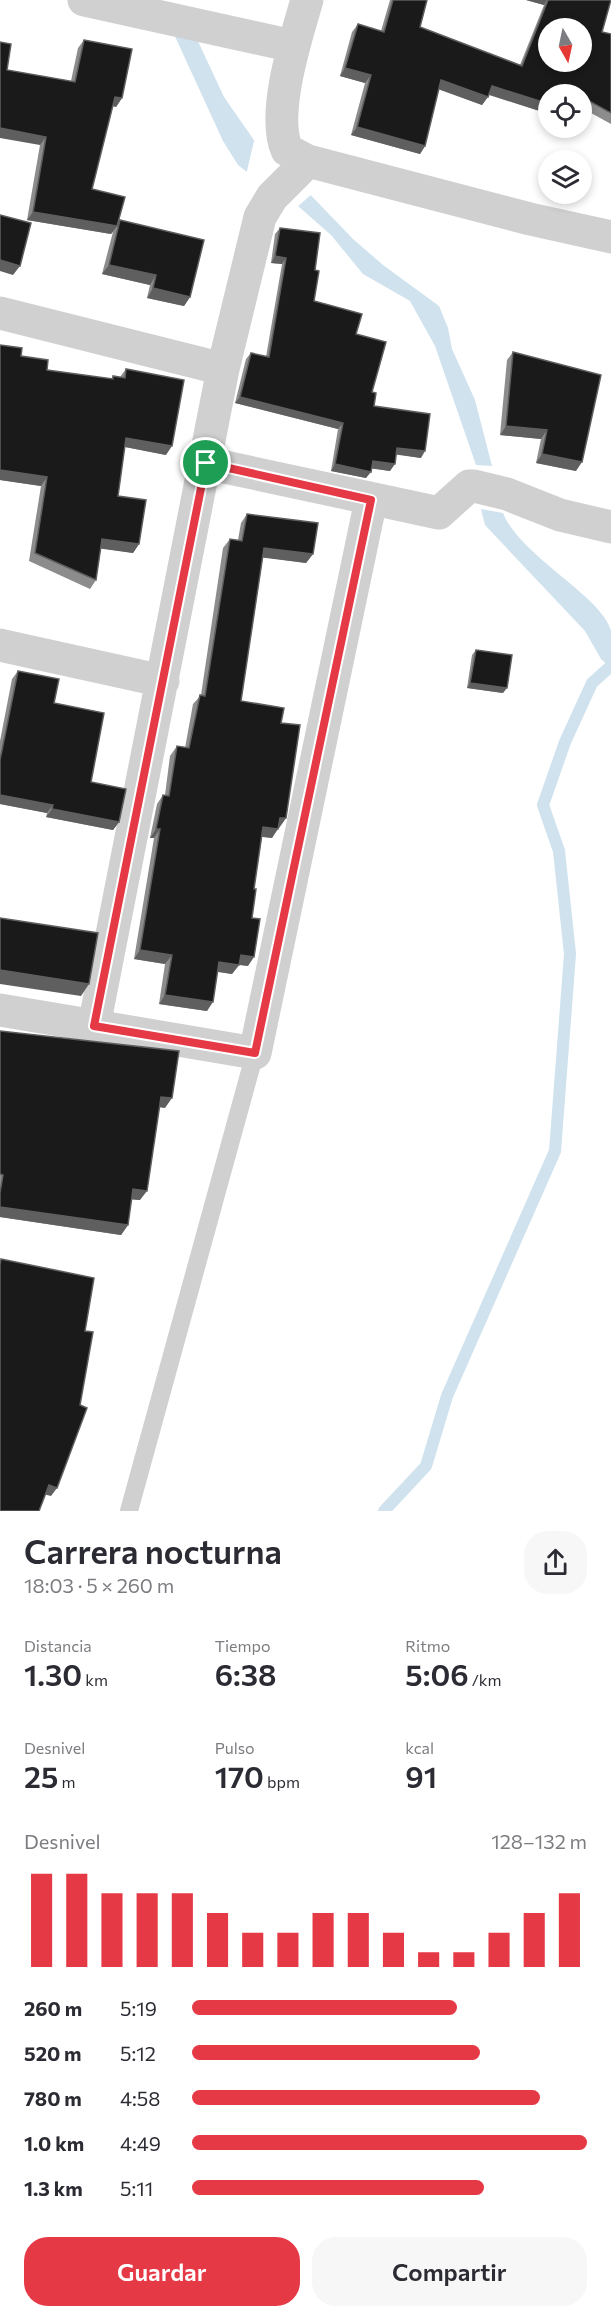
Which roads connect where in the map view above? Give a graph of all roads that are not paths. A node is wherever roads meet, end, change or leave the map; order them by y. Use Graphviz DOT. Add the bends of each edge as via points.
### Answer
graph roads {
  1 [pos="84,0"];
  2 [pos="307,0"];
  3 [pos="293,46"];
  4 [pos="304,165"];
  5 [pos="611,237"];
  6 [pos="0,313"];
  7 [pos="223,369"];
  8 [pos="206,463"];
  9 [pos="371,500"];
  10 [pos="611,527"];
  11 [pos="0,645"];
  12 [pos="163,681"];
  13 [pos="0,1010"];
  14 [pos="94,1026"];
  15 [pos="255,1053"];
  16 [pos="129,1511"];
  1 -- 3 [label="street"];
  2 -- 3 [label="street"];
  3 -- 4 [label="street" via="280,125 287,150"];
  4 -- 5 [label="street"];
  4 -- 7 [label="street" via="272,197 260,217"];
  6 -- 7 [label="street"];
  7 -- 8 [label="street"];
  8 -- 9 [label="street"];
  8 -- 12 [label="street"];
  9 -- 10 [label="street" via="439,513 469,486 474,486 560,515"];
  9 -- 15 [label="street"];
  11 -- 12 [label="street"];
  12 -- 14 [label="street"];
  13 -- 14 [label="street"];
  14 -- 15 [label="street"];
  15 -- 16 [label="lane"];
}
